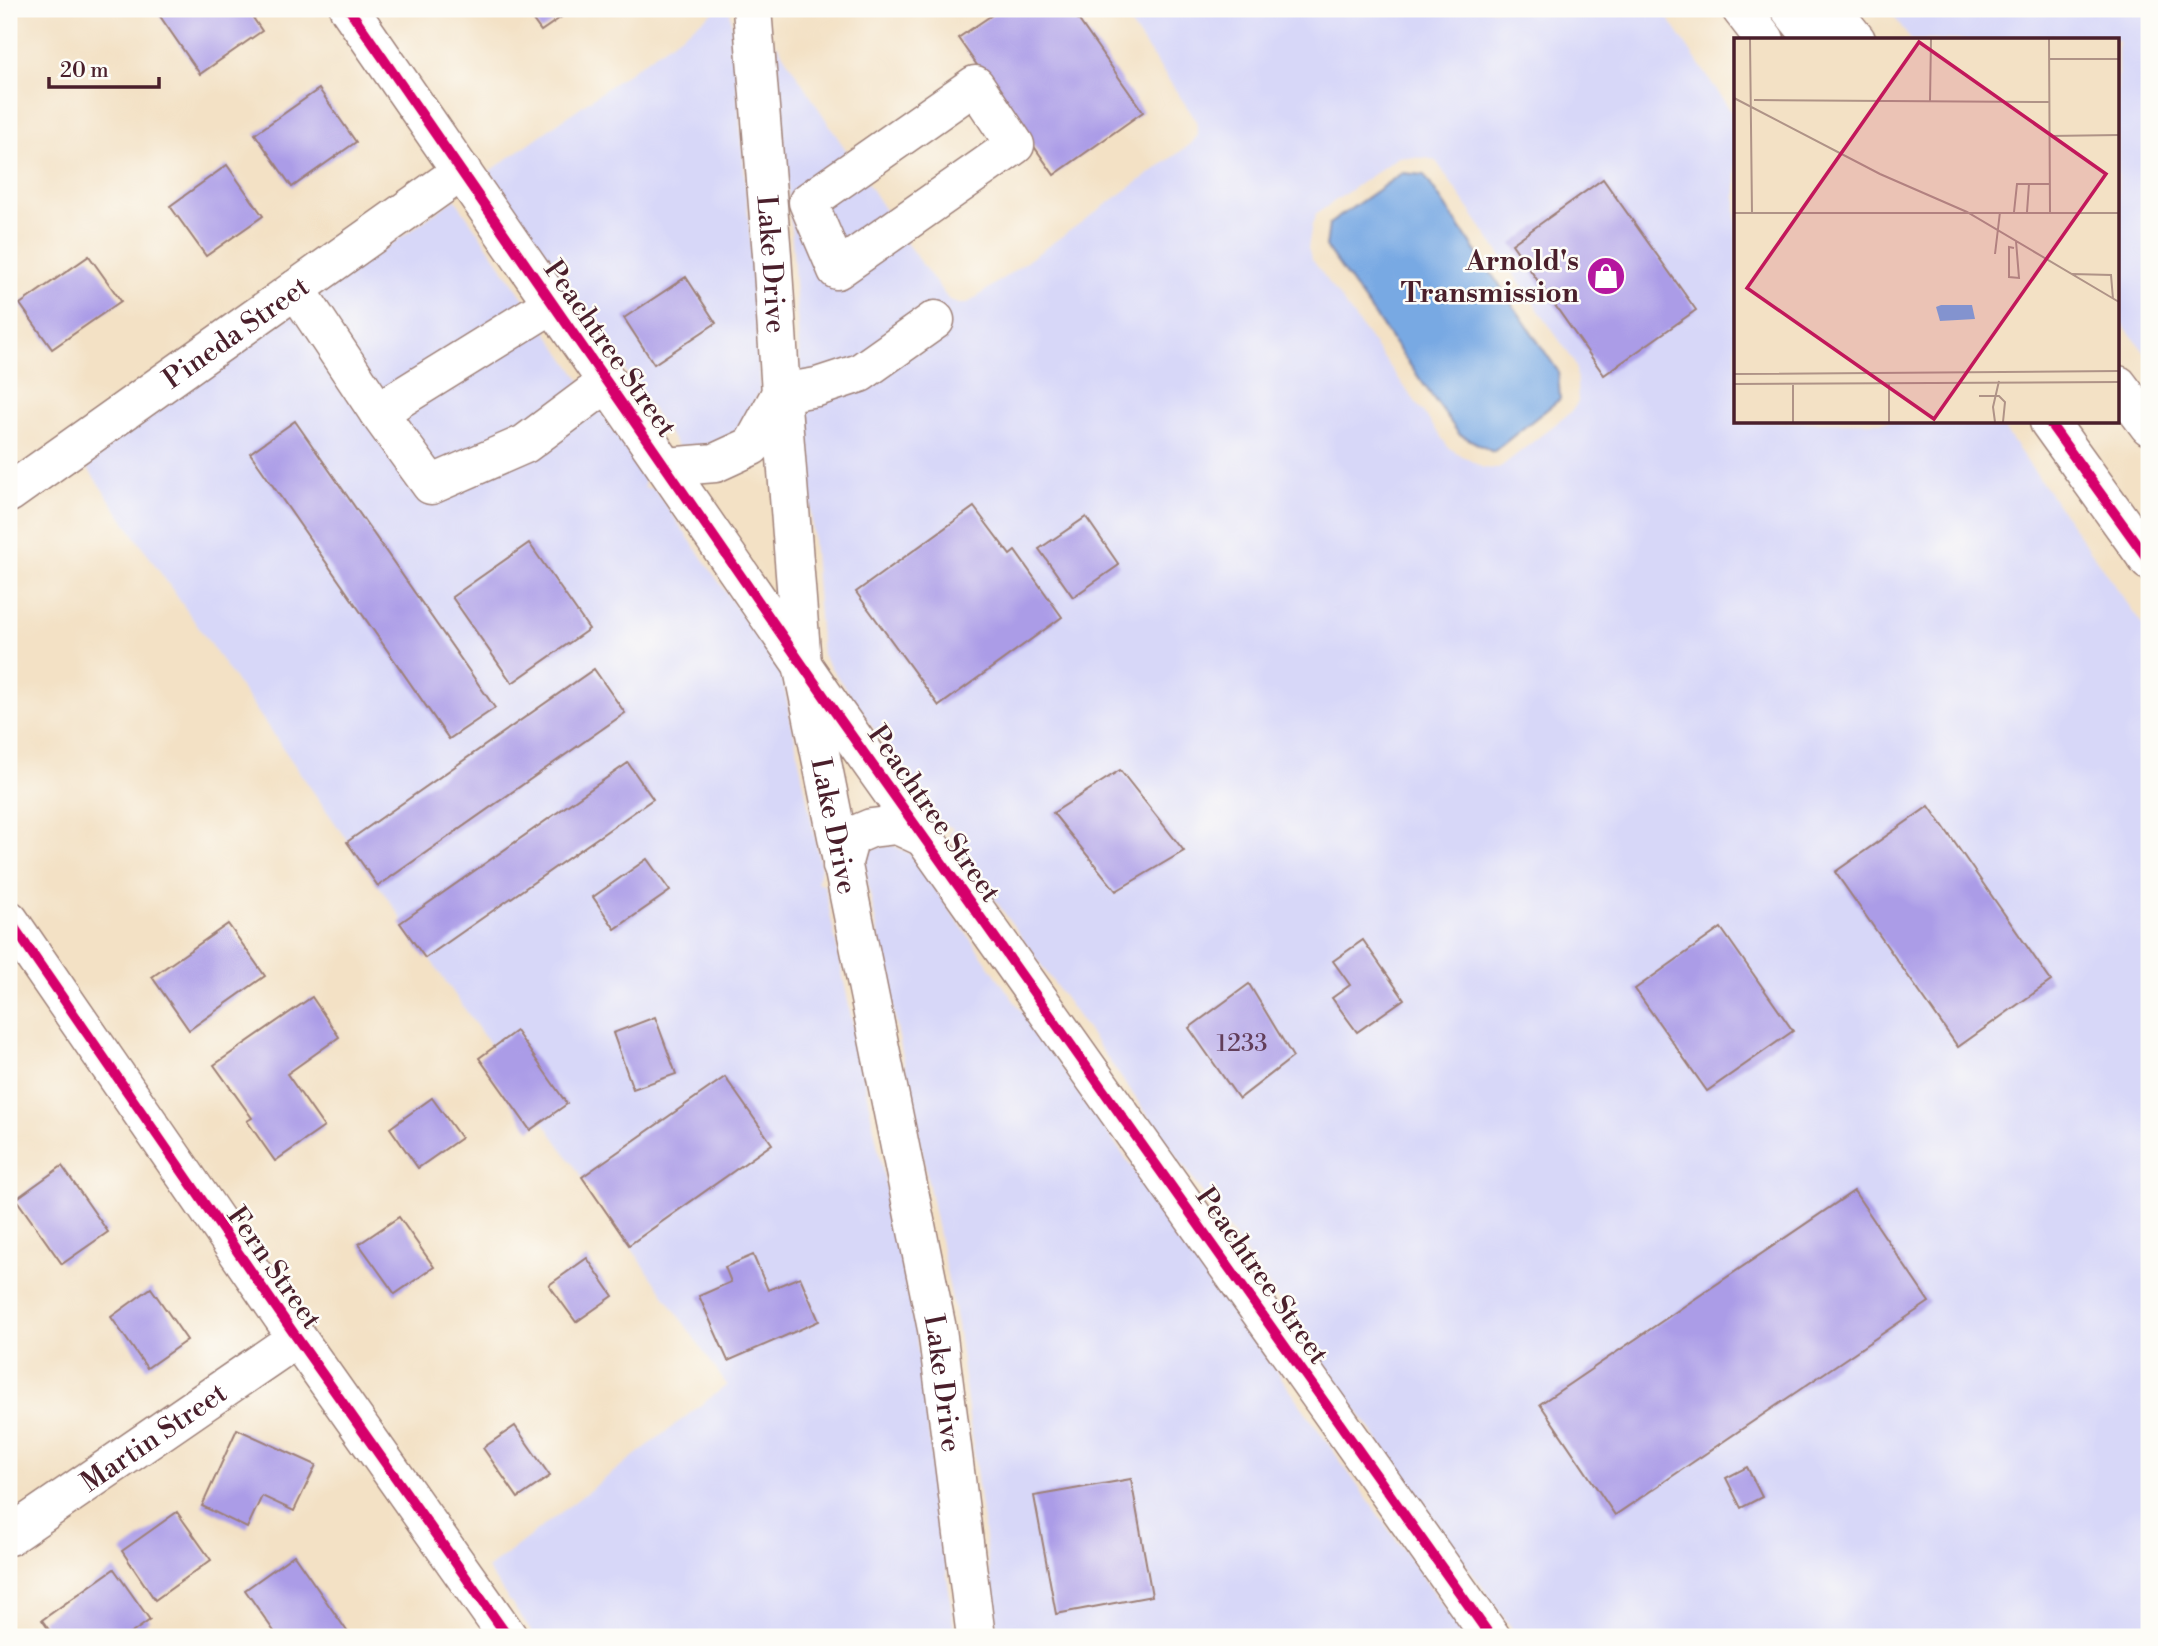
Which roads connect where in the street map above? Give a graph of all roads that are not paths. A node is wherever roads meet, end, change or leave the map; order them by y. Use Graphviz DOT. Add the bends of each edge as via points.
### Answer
graph roads {
  1 [pos="349,9"];
  2 [pos="752,9"];
  3 [pos="1741,9"];
  4 [pos="1790,9"];
  5 [pos="1831,9"];
  6 [pos="1763,38"];
  7 [pos="1813,38"];
  8 [pos="1854,38"];
  9 [pos="462,171"];
  10 [pos="820,232"];
  11 [pos="772,255"];
  12 [pos="296,289"];
  13 [pos="552,304"];
  14 [pos="935,320"];
  15 [pos="608,382"];
  16 [pos="781,393"];
  17 [pos="378,412"];
  18 [pos="2050,424"];
  19 [pos="666,467"];
  20 [pos="9,491"];
  21 [pos="2149,561"];
  22 [pos="802,664"];
  23 [pos="925,838"];
  24 [pos="842,866"];
  25 [pos="9,919"];
  26 [pos="297,1338"];
  27 [pos="9,1535"];
  28 [pos="508,1637"];
  29 [pos="976,1637"];
  30 [pos="1492,1637"];
  1 -- 9 [label="street, Peachtree Street"];
  2 -- 11 [label="street, Lake Drive"];
  3 -- 6 [label="street"];
  4 -- 7 [label="street"];
  5 -- 8 [label="street"];
  9 -- 12 [label="street, Pineda Street"];
  9 -- 13 [label="street, Peachtree Street"];
  10 -- 10 [label="street" via="837,270 1015,145 975,85 808,201"];
  10 -- 11 [label="street"];
  11 -- 16 [label="street, Lake Drive"];
  12 -- 17 [label="street"];
  12 -- 20 [label="street, Pineda Street"];
  13 -- 15 [label="street, Peachtree Street"];
  13 -- 17 [label="street"];
  14 -- 16 [label="street" via="860,373"];
  15 -- 17 [label="street" via="525,444 431,485"];
  15 -- 19 [label="street, Peachtree Street"];
  16 -- 19 [label="street" via="752,446 715,463"];
  16 -- 22 [label="street, Lake Drive"];
  18 -- 21 [label="street"];
  19 -- 22 [label="street, Peachtree Street"];
  22 -- 23 [label="street, Peachtree Street"];
  22 -- 24 [label="street, Lake Drive"];
  23 -- 24 [label="street" via="897,825 872,828 850,836"];
  23 -- 30 [label="street, Peachtree Street"];
  24 -- 29 [label="street, Lake Drive" via="937,1329"];
  25 -- 26 [label="street, Fern Street"];
  26 -- 27 [label="street, Martin Street"];
  26 -- 28 [label="street, Fern Street"];
}
